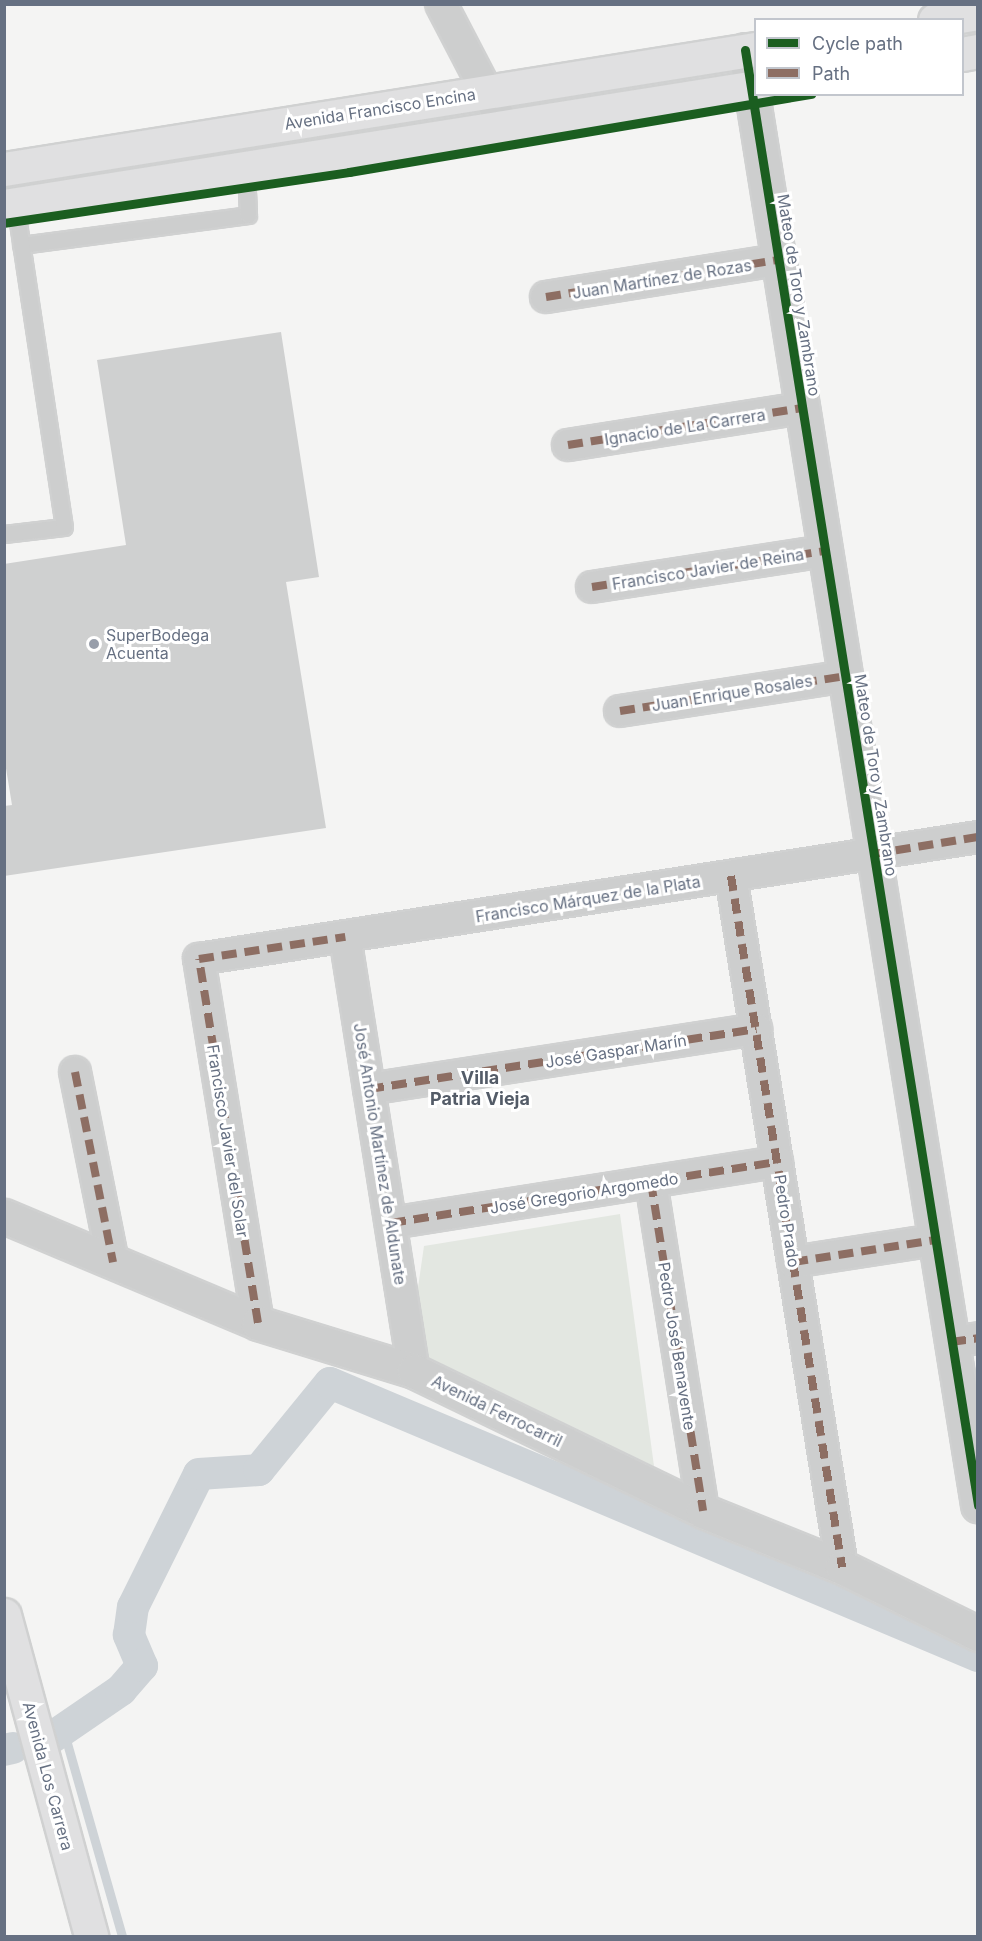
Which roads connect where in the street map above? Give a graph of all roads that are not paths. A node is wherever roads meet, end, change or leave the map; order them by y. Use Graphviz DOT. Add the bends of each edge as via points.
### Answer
graph roads {
  1 [pos="441,4"];
  2 [pos="978,13"];
  3 [pos="947,18"];
  4 [pos="750,50"];
  5 [pos="753,87"];
  6 [pos="486,92"];
  7 [pos="754,96"];
  8 [pos="505,127"];
  9 [pos="246,168"];
  10 [pos="4,169"];
  11 [pos="10,205"];
  12 [pos="21,245"];
  13 [pos="778,260"];
  14 [pos="546,297"];
  15 [pos="802,408"];
  16 [pos="568,445"];
  17 [pos="4,534"];
  18 [pos="825,551"];
  19 [pos="592,587"];
  20 [pos="845,676"];
  21 [pos="620,711"];
  22 [pos="978,837"];
  23 [pos="873,854"];
  24 [pos="731,876"];
  25 [pos="345,937"];
  26 [pos="199,959"];
  27 [pos="756,1029"];
  28 [pos="75,1072"];
  29 [pos="369,1089"];
  30 [pos="777,1162"];
  31 [pos="651,1182"];
  32 [pos="4,1216"];
  33 [pos="391,1223"];
  34 [pos="935,1240"];
  35 [pos="113,1262"];
  36 [pos="793,1262"];
  37 [pos="258,1323"];
  38 [pos="964,1340"];
  39 [pos="414,1371"];
  40 [pos="978,1505"];
  41 [pos="703,1510"];
  42 [pos="842,1567"];
  43 [pos="4,1615"];
  44 [pos="978,1634"];
  45 [pos="91,1936"];
  1 -- 6 [label="street"];
  2 -- 3 [label="main road"];
  4 -- 5 [label="street, Mateo de Toro y Zambrano"];
  4 -- 6 [label="main road, Avenida Francisco Encina"];
  5 -- 8 [label="main road"];
  6 -- 8 [label="street"];
  6 -- 10 [label="main road, Avenida Francisco Encina"];
  7 -- 13 [label="street, Mateo de Toro y Zambrano"];
  8 -- 9 [label="main road"];
  9 -- 11 [label="main road"];
  9 -- 12 [label="lane" via="249,215"];
  11 -- 12 [label="lane"];
  12 -- 17 [label="lane" via="64,526"];
  13 -- 14 [label="street, Juan Martínez de Rozas"];
  13 -- 15 [label="street, Mateo de Toro y Zambrano"];
  15 -- 16 [label="street, Ignacio de La Carrera"];
  15 -- 18 [label="street, Mateo de Toro y Zambrano"];
  18 -- 19 [label="street, Francisco Javier de Reina"];
  18 -- 20 [label="street, Mateo de Toro y Zambrano"];
  20 -- 21 [label="street, Juan Enrique Rosales"];
  20 -- 23 [label="street, Mateo de Toro y Zambrano"];
  22 -- 23 [label="street, Francisco Márquez de la Plata"];
  23 -- 24 [label="street, Francisco Márquez de la Plata"];
  23 -- 34 [label="street, Mateo de Toro y Zambrano"];
  24 -- 25 [label="street, Francisco Márquez de la Plata"];
  24 -- 27 [label="street, Pedro Prado"];
  25 -- 26 [label="street, Francisco Márquez de la Plata"];
  25 -- 29 [label="street, José Antonio Martínez de Aldunate"];
  26 -- 37 [label="street, Francisco Javier del Solar"];
  27 -- 29 [label="street, José Gaspar Marín"];
  27 -- 30 [label="street, Pedro Prado"];
  28 -- 35 [label="street"];
  29 -- 33 [label="street, José Antonio Martínez de Aldunate"];
  30 -- 31 [label="street, José Gregorio Argomedo"];
  30 -- 36 [label="street, Pedro Prado"];
  31 -- 33 [label="street, José Gregorio Argomedo"];
  31 -- 41 [label="street, Pedro José Benavente"];
  32 -- 35 [label="street, Avenida Ferrocarril"];
  33 -- 39 [label="street, José Antonio Martínez de Aldunate"];
  34 -- 36 [label="street"];
  34 -- 38 [label="street, Mateo de Toro y Zambrano"];
  35 -- 37 [label="street, Avenida Ferrocarril"];
  36 -- 42 [label="street, Pedro Prado"];
  37 -- 39 [label="street, Avenida Ferrocarril"];
  38 -- 40 [label="street, Mateo de Toro y Zambrano"];
  39 -- 41 [label="street, Avenida Ferrocarril"];
  41 -- 42 [label="street, Avenida Ferrocarril"];
  42 -- 44 [label="street, Avenida Ferrocarril"];
  43 -- 45 [label="main road, Avenida Los Carrera"];
}
